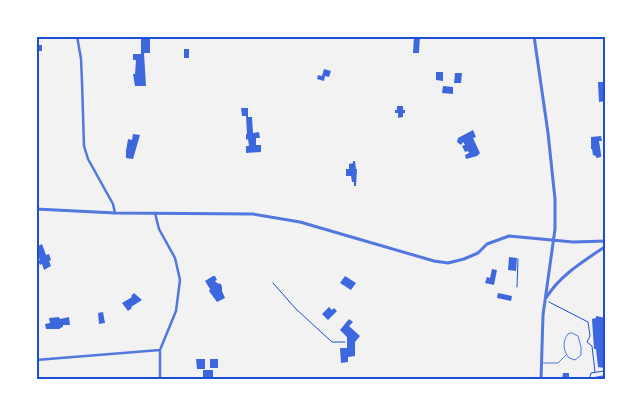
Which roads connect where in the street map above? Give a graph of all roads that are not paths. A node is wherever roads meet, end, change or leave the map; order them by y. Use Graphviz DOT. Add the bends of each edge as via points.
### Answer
graph roads {
  1 [pos="77,36"];
  2 [pos="534,36"];
  3 [pos="36,208"];
  4 [pos="115,213"];
  5 [pos="155,213"];
  6 [pos="553,240"];
  7 [pos="606,241"];
  8 [pos="606,246"];
  9 [pos="544,301"];
  10 [pos="160,350"];
  11 [pos="566,355"];
  12 [pos="36,360"];
  13 [pos="541,363"];
  14 [pos="160,380"];
  15 [pos="541,380"];
  1 -- 4 [label="street" via="81,59 84,146"];
  2 -- 6 [label="street" via="555,199"];
  3 -- 4 [label="street"];
  4 -- 5 [label="street"];
  5 -- 6 [label="street" via="253,214 300,222 434,261 448,262 464,259 504,237"];
  5 -- 10 [label="street" via="175,258 180,280 176,311"];
  6 -- 7 [label="street"];
  6 -- 9 [label="street"];
  8 -- 9 [label="street" via="564,277"];
  9 -- 13 [label="street"];
  10 -- 12 [label="street"];
  10 -- 14 [label="street"];
  11 -- 11 [label="lane" via="576,360 581,355 580,340 575,334 570,333 565,339"];
  11 -- 13 [label="lane" via="558,363"];
  13 -- 15 [label="street"];
}
